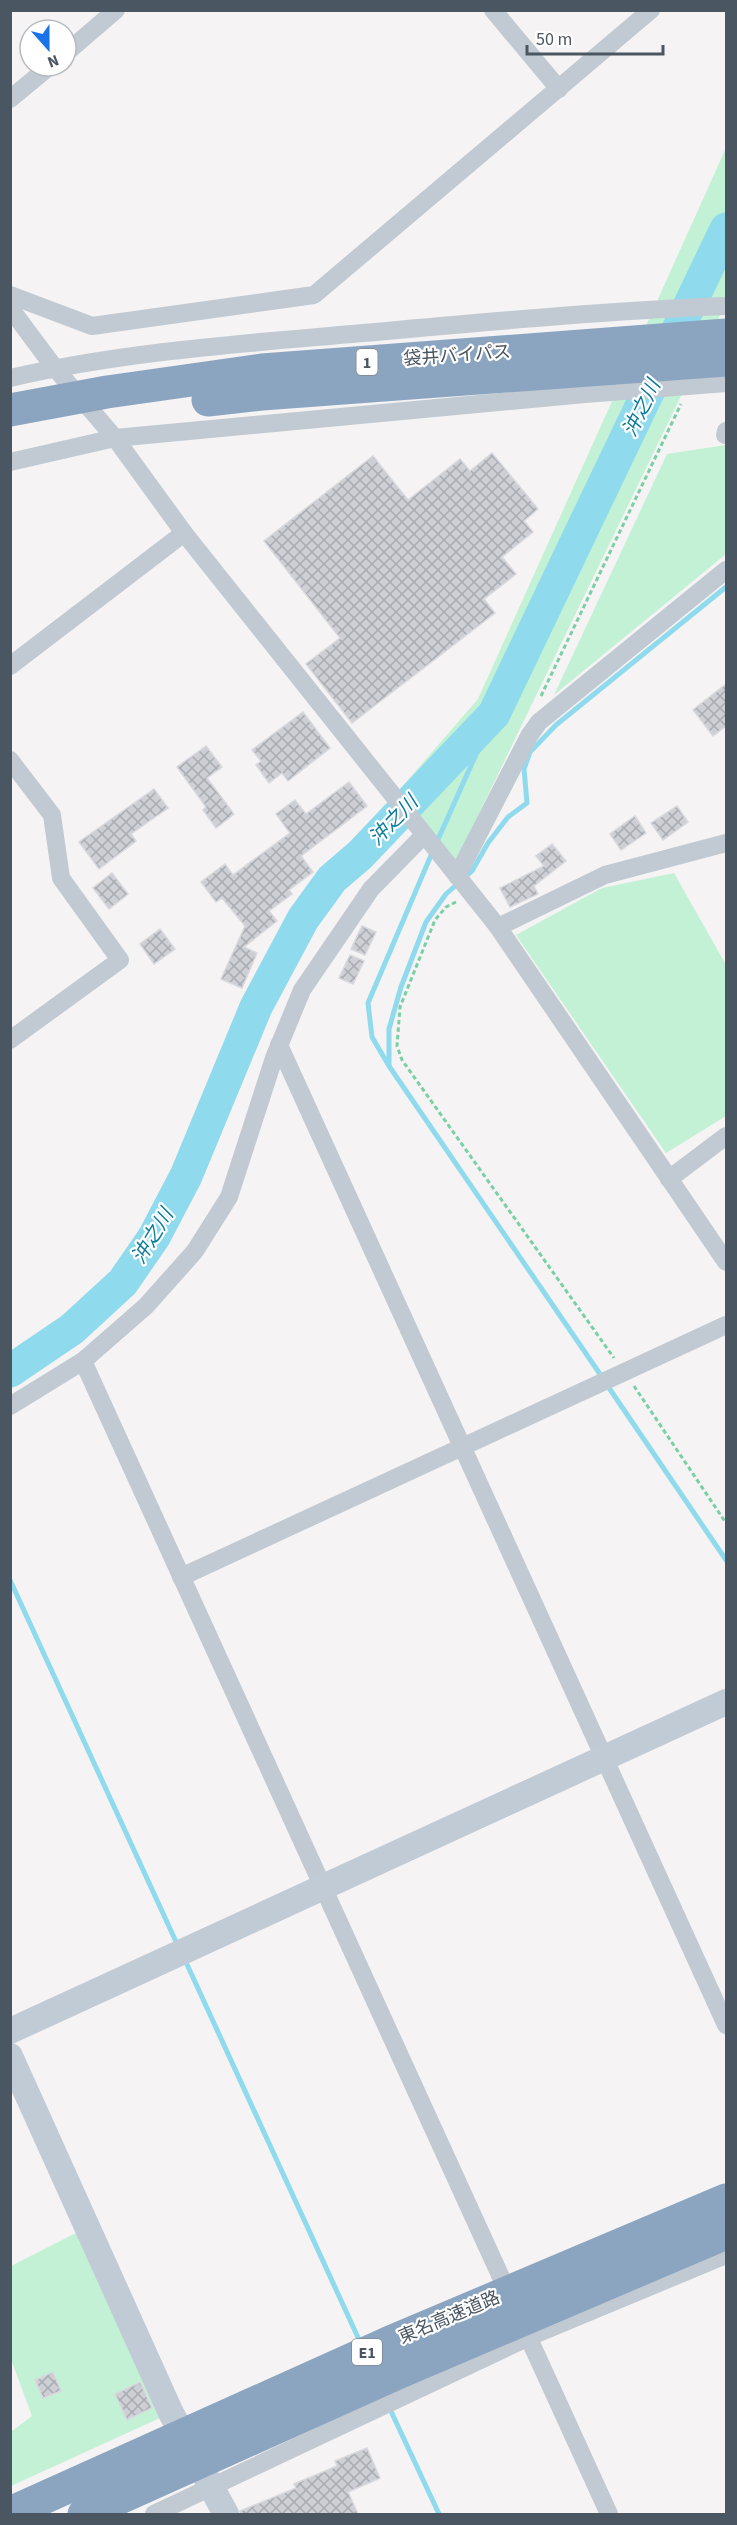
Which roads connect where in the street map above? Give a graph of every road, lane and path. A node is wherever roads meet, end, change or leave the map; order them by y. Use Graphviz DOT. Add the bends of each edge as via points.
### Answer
graph roads {
  1 [pos="116,10"];
  2 [pos="494,10"];
  3 [pos="651,10"];
  4 [pos="78,43"];
  5 [pos="35,78"];
  6 [pos="559,89"];
  7 [pos="10,99"];
  8 [pos="10,295"];
  9 [pos="726,306"];
  10 [pos="10,308"];
  11 [pos="726,335"];
  12 [pos="54,368"];
  13 [pos="723,376"];
  14 [pos="10,378"];
  15 [pos="686,395"];
  16 [pos="10,410"];
  17 [pos="10,432"];
  18 [pos="116,438"];
  19 [pos="10,462"];
  20 [pos="184,533"];
  21 [pos="726,570"];
  22 [pos="10,666"];
  23 [pos="529,736"];
  24 [pos="10,760"];
  25 [pos="424,835"];
  26 [pos="726,843"];
  27 [pos="457,876"];
  28 [pos="471,893"];
  29 [pos="498,927"];
  30 [pos="10,1040"];
  31 [pos="279,1045"];
  32 [pos="726,1136"];
  33 [pos="669,1179"];
  34 [pos="726,1262"];
  35 [pos="726,1325"];
  36 [pos="83,1361"];
  37 [pos="622,1373"];
  38 [pos="10,1406"];
  39 [pos="463,1448"];
  40 [pos="726,1523"];
  41 [pos="181,1577"];
  42 [pos="726,1702"];
  43 [pos="604,1758"];
  44 [pos="322,1888"];
  45 [pos="726,2025"];
  46 [pos="10,2031"];
  47 [pos="10,2055"];
  48 [pos="726,2200"];
  49 [pos="726,2233"];
  50 [pos="726,2255"];
  51 [pos="529,2337"];
  52 [pos="212,2487"];
  53 [pos="10,2513"];
  54 [pos="84,2514"];
  55 [pos="154,2514"];
  56 [pos="226,2514"];
  57 [pos="609,2514"];
  1 -- 4 [label="street"];
  2 -- 6 [label="street"];
  3 -- 6 [label="street"];
  5 -- 7 [label="street"];
  6 -- 8 [label="street" via="314,295 92,326"];
  9 -- 12 [label="street" via="224,345"];
  10 -- 12 [label="street"];
  11 -- 16 [label="highway, 袋井バイパス / 1" via="262,370"];
  12 -- 14 [label="street"];
  12 -- 18 [label="street"];
  13 -- 17 [label="highway, 袋井バイパス / 1" via="262,394 115,412"];
  13 -- 18 [label="street" via="585,394"];
  15 -- 23 [label="path" via="527,725"];
  18 -- 19 [label="street"];
  18 -- 20 [label="street"];
  20 -- 22 [label="street"];
  20 -- 25 [label="street"];
  21 -- 23 [label="street" via="539,722"];
  23 -- 27 [label="street"];
  24 -- 30 [label="street" via="52,815 61,878 120,960"];
  25 -- 27 [label="street"];
  25 -- 31 [label="street" via="371,890 302,990"];
  26 -- 29 [label="street" via="604,875"];
  27 -- 28 [label="street"];
  28 -- 29 [label="street"];
  28 -- 37 [label="path" via="446,907 435,920 400,1007 397,1046 402,1060"];
  29 -- 33 [label="street"];
  31 -- 36 [label="street" via="229,1197 195,1251 146,1306"];
  31 -- 39 [label="street"];
  32 -- 33 [label="street"];
  33 -- 34 [label="street"];
  35 -- 37 [label="street"];
  36 -- 38 [label="street"];
  36 -- 41 [label="street"];
  37 -- 39 [label="street"];
  37 -- 40 [label="path"];
  39 -- 41 [label="street"];
  39 -- 43 [label="street"];
  41 -- 44 [label="street"];
  42 -- 43 [label="street"];
  43 -- 44 [label="street"];
  43 -- 45 [label="street"];
  44 -- 46 [label="street"];
  44 -- 51 [label="street"];
  47 -- 52 [label="street" via="171,2414"];
  48 -- 53 [label="highway, 東名高速道路 / E1" via="388,2343"];
  49 -- 54 [label="highway, 東名高速道路 / E1" via="400,2372"];
  50 -- 51 [label="street"];
  51 -- 52 [label="street"];
  51 -- 57 [label="street"];
  52 -- 55 [label="street"];
  52 -- 56 [label="street"];
}
